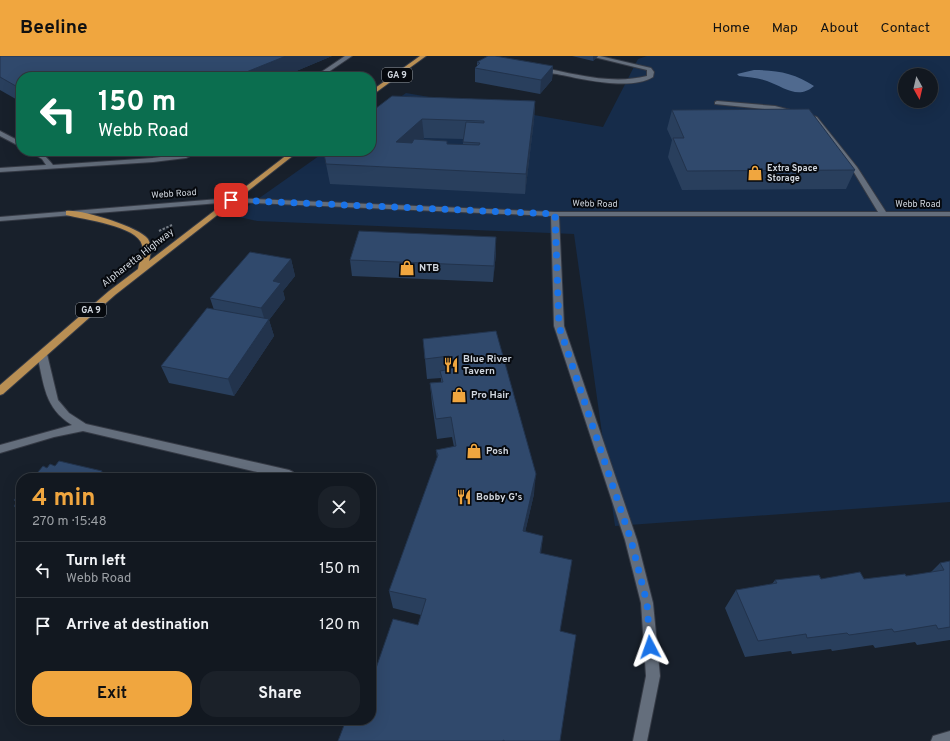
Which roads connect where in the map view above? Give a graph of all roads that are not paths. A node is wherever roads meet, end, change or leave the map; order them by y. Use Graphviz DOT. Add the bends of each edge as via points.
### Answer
graph roads {
  1 [pos="349,56"];
  2 [pos="423,56"];
  3 [pos="593,56"];
  4 [pos="529,67"];
  5 [pos="325,72"];
  6 [pos="376,90"];
  7 [pos="717,103"];
  8 [pos="0,133"];
  9 [pos="16,142"];
  10 [pos="41,156"];
  11 [pos="186,156"];
  12 [pos="289,156"];
  13 [pos="51,167"];
  14 [pos="0,170"];
  15 [pos="231,200"];
  16 [pos="70,213"];
  17 [pos="555,214"];
  18 [pos="883,214"];
  19 [pos="950,214"];
  20 [pos="0,219"];
  21 [pos="141,269"];
  22 [pos="42,354"];
  23 [pos="0,391"];
  24 [pos="83,427"];
  25 [pos="0,449"];
  26 [pos="280,473"];
  27 [pos="950,738"];
  28 [pos="640,741"];
  29 [pos="938,741"];
  1 -- 5 [label="street"];
  2 -- 6 [label="main road, GA 9"];
  3 -- 4 [label="street" via="649,69 650,77 614,83"];
  7 -- 18 [label="street" via="775,108 815,118 854,168"];
  8 -- 9 [label="street"];
  10 -- 13 [label="street"];
  11 -- 13 [label="street"];
  12 -- 15 [label="main road, Alpharetta Highway / GA 9"];
  13 -- 14 [label="street"];
  15 -- 16 [label="street, Webb Road"];
  15 -- 17 [label="street, Webb Road"];
  15 -- 21 [label="main road, Alpharetta Highway / GA 9"];
  16 -- 20 [label="street, Webb Road"];
  16 -- 21 [label="main road" via="128,228 139,234 145,241 147,250"];
  17 -- 18 [label="street, Webb Road"];
  17 -- 28 [label="street" via="559,326 631,540 647,603 653,676"];
  18 -- 19 [label="street, Webb Road"];
  21 -- 22 [label="main road, Alpharetta Highway / GA 9"];
  22 -- 23 [label="main road, Alpharetta Highway / GA 9"];
  22 -- 24 [label="street" via="53,402 65,416"];
  24 -- 25 [label="street"];
  24 -- 26 [label="street"];
  27 -- 29 [label="street"];
}
